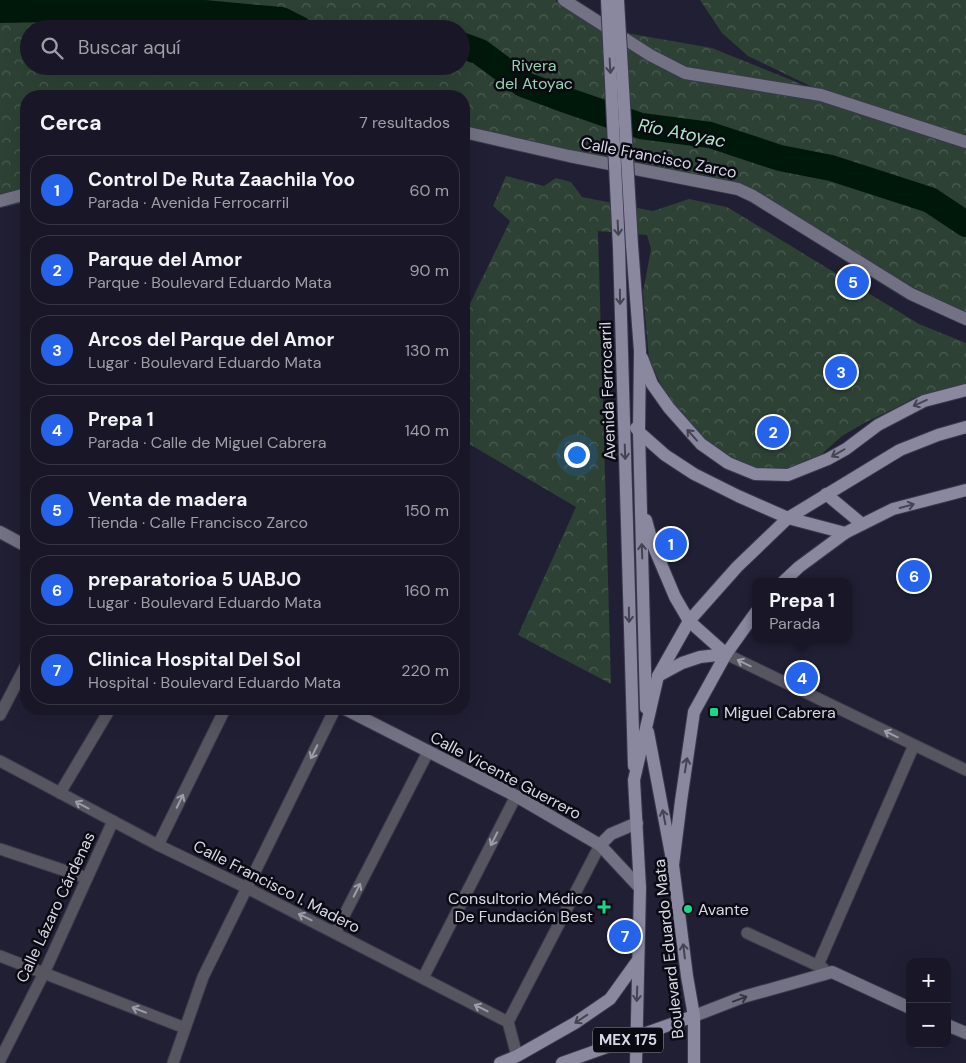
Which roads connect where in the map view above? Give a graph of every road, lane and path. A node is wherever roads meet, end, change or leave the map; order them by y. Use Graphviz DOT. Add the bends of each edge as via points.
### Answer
graph roads {
  1 [pos="564,0"];
  2 [pos="607,0"];
  3 [pos="618,0"];
  4 [pos="470,133"];
  5 [pos="966,142"];
  6 [pos="20,196"];
  7 [pos="0,201"];
  8 [pos="966,319"];
  9 [pos="640,351"];
  10 [pos="966,390"];
  11 [pos="623,404"];
  12 [pos="966,427"];
  13 [pos="639,432"];
  14 [pos="966,490"];
  15 [pos="826,494"];
  16 [pos="641,504"];
  17 [pos="788,518"];
  18 [pos="862,524"];
  19 [pos="0,532"];
  20 [pos="845,533"];
  21 [pos="20,543"];
  22 [pos="787,578"];
  23 [pos="752,618"];
  24 [pos="689,621"];
  25 [pos="726,654"];
  26 [pos="658,676"];
  27 [pos="20,677"];
  28 [pos="0,715"];
  29 [pos="106,715"];
  30 [pos="222,715"];
  31 [pos="332,715"];
  32 [pos="356,715"];
  33 [pos="647,728"];
  34 [pos="914,745"];
  35 [pos="428,752"];
  36 [pos="0,760"];
  37 [pos="966,770"];
  38 [pos="634,780"];
  39 [pos="60,793"];
  40 [pos="516,796"];
  41 [pos="113,821"];
  42 [pos="637,823"];
  43 [pos="158,845"];
  44 [pos="600,845"];
  45 [pos="0,849"];
  46 [pos="673,865"];
  47 [pos="87,878"];
  48 [pos="247,888"];
  49 [pos="640,888"];
  50 [pos="335,933"];
  51 [pos="747,933"];
  52 [pos="0,956"];
  53 [pos="638,960"];
  54 [pos="818,965"];
  55 [pos="832,972"];
  56 [pos="44,973"];
  57 [pos="424,978"];
  58 [pos="906,1006"];
  59 [pos="694,1016"];
  60 [pos="508,1022"];
  61 [pos="951,1027"];
  62 [pos="185,1028"];
  63 [pos="966,1034"];
  64 [pos="636,1038"];
  65 [pos="517,1056"];
  66 [pos="0,1060"];
  67 [pos="173,1063"];
  68 [pos="500,1063"];
  69 [pos="562,1063"];
  70 [pos="636,1063"];
  71 [pos="694,1063"];
  1 -- 5 [label="street" via="650,55 685,72 821,95"];
  2 -- 11 [label="main road, Avenida Ferrocarril, one-way, bridge"];
  3 -- 9 [label="main road, Avenida Ferrocarril, bridge"];
  4 -- 8 [label="street, Calle Francisco Zarco" via="738,189 911,294"];
  6 -- 7 [label="street"];
  10 -- 9 [label="main road, one-way" via="924,401 878,425 828,459 788,475 755,474 728,463 701,444 652,384"];
  9 -- 13 [label="main road, Avenida Ferrocarril"];
  11 -- 13 [label="main road"];
  11 -- 38 [label="main road, Avenida Ferrocarril, one-way"];
  12 -- 15 [label="main road, Boulevard Eduardo Mata" via="900,450"];
  13 -- 16 [label="main road, Avenida Ferrocarril"];
  13 -- 17 [label="main road" via="664,455 694,474"];
  18 -- 14 [label="main road, one-way" via="893,509"];
  15 -- 17 [label="main road, Boulevard Eduardo Mata"];
  15 -- 18 [label="main road"];
  16 -- 24 [label="main road" via="653,545"];
  33 -- 16 [label="main road, Avenida Ferrocarril, one-way"];
  17 -- 20 [label="main road"];
  17 -- 24 [label="main road, Boulevard Eduardo Mata" via="737,567"];
  18 -- 20 [label="main road"];
  19 -- 21 [label="street"];
  20 -- 22 [label="main road"];
  23 -- 25 [label="main road, Boulevard Eduardo Mata"];
  24 -- 25 [label="main road"];
  24 -- 26 [label="main road, Boulevard Eduardo Mata"];
  25 -- 26 [label="main road" via="700,656"];
  34 -- 25 [label="street, one-way"];
  46 -- 25 [label="main road, Boulevard Eduardo Mata, one-way" via="694,712"];
  26 -- 33 [label="main road, Boulevard Eduardo Mata"];
  27 -- 28 [label="street"];
  29 -- 39 [label="street"];
  43 -- 30 [label="street, one-way"];
  31 -- 48 [label="street, one-way"];
  32 -- 35 [label="street, Calle Vicente Guerrero"];
  33 -- 38 [label="main road, Boulevard Eduardo Mata"];
  46 -- 33 [label="main road, Avenida Ferrocarril, one-way"];
  34 -- 37 [label="street"];
  34 -- 54 [label="street"];
  35 -- 40 [label="street, Calle Vicente Guerrero"];
  50 -- 35 [label="street, one-way"];
  36 -- 39 [label="street, Calle Francisco I. Madero"];
  38 -- 42 [label="main road, Boulevard Eduardo Mata"];
  41 -- 39 [label="street, Calle Francisco I. Madero, one-way"];
  40 -- 44 [label="street, Calle Vicente Guerrero"];
  40 -- 57 [label="street, one-way"];
  41 -- 43 [label="street, Calle Francisco I. Madero"];
  41 -- 47 [label="street, Calle Lázaro Cárdenas"];
  42 -- 44 [label="street" via="611,834"];
  42 -- 49 [label="main road, Boulevard Eduardo Mata"];
  43 -- 48 [label="street, Calle Francisco I. Madero"];
  44 -- 49 [label="street, Calle Vicente Guerrero"];
  44 -- 60 [label="street"];
  45 -- 47 [label="street"];
  59 -- 46 [label="main road, Boulevard Eduardo Mata, one-way"];
  47 -- 56 [label="street, Calle Lázaro Cárdenas"];
  50 -- 48 [label="street, Calle Francisco I. Madero, one-way"];
  48 -- 62 [label="street" via="203,977"];
  49 -- 53 [label="main road, Boulevard Eduardo Mata"];
  50 -- 57 [label="street, Calle Francisco I. Madero"];
  51 -- 54 [label="street"];
  52 -- 56 [label="street"];
  53 -- 64 [label="main road, Boulevard Eduardo Mata, one-way"];
  53 -- 65 [label="main road, one-way" via="610,999"];
  54 -- 55 [label="street"];
  55 -- 58 [label="street"];
  59 -- 55 [label="street, MEX 175, one-way"];
  62 -- 56 [label="street, one-way"];
  56 -- 66 [label="street, Calle Lázaro Cárdenas"];
  60 -- 57 [label="street, Calle Francisco I. Madero, one-way"];
  59 -- 64 [label="main road, MEX 175"];
  59 -- 71 [label="main road, Boulevard Eduardo Mata"];
  60 -- 65 [label="street"];
  61 -- 63 [label="street"];
  62 -- 67 [label="street"];
  64 -- 69 [label="main road, MEX 175"];
  64 -- 70 [label="main road, Boulevard Eduardo Mata"];
  65 -- 68 [label="main road"];
}
